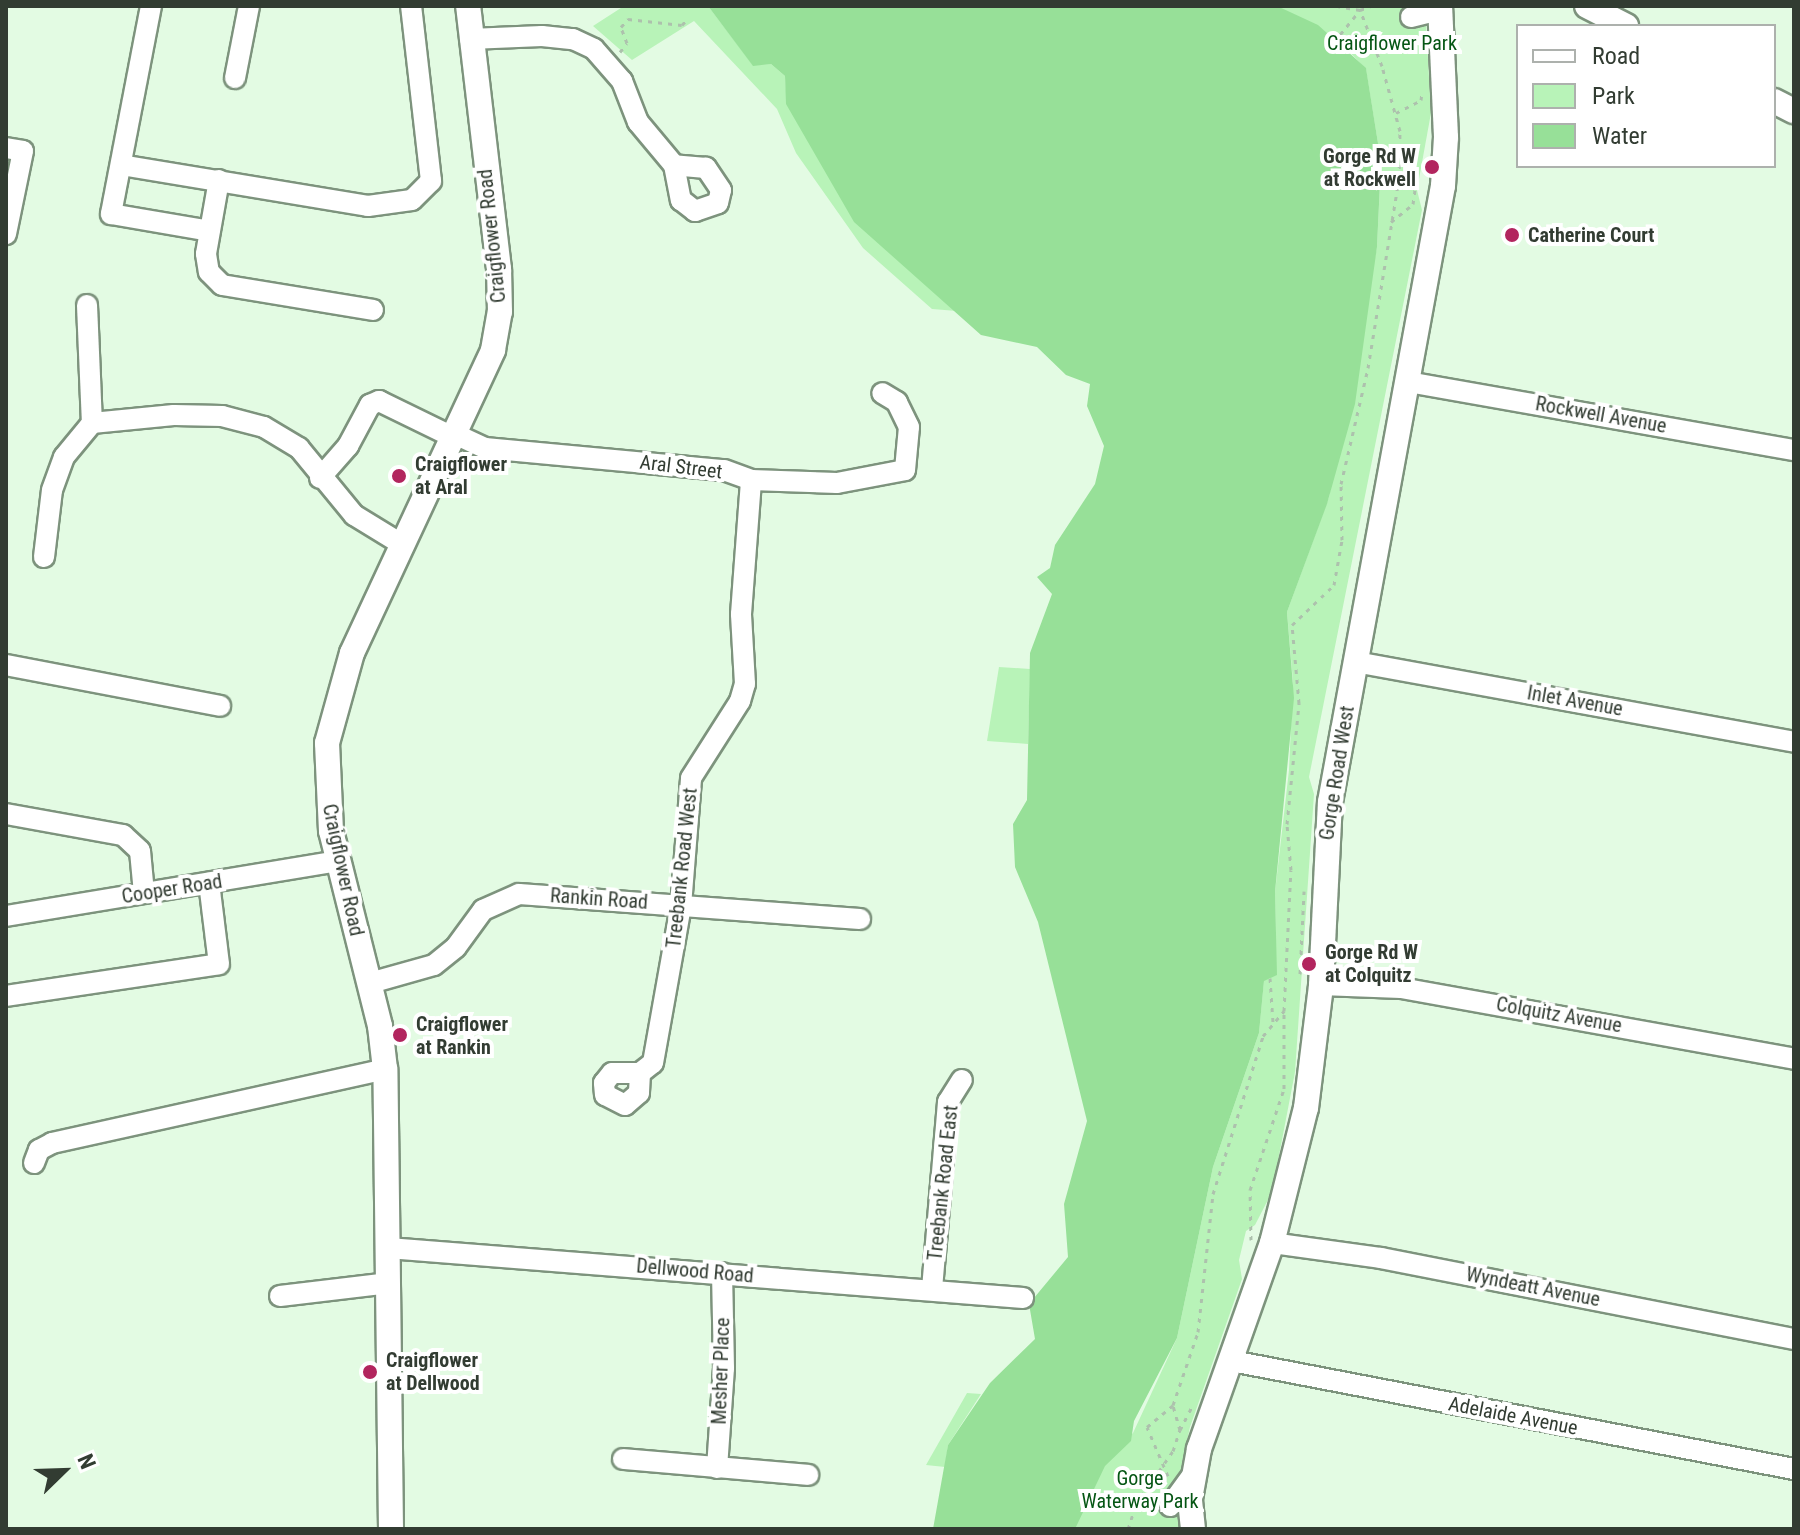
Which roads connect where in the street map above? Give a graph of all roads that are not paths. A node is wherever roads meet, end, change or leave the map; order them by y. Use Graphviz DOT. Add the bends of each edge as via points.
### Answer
graph roads {
  1 [pos="151,6"];
  2 [pos="249,6"];
  3 [pos="411,6"];
  4 [pos="468,6"];
  5 [pos="1587,6"];
  6 [pos="1440,8"];
  7 [pos="1411,17"];
  8 [pos="1622,24"];
  9 [pos="470,39"];
  10 [pos="235,78"];
  11 [pos="1776,102"];
  12 [pos="1794,111"];
  13 [pos="6,148"];
  14 [pos="121,165"];
  15 [pos="674,165"];
  16 [pos="219,180"];
  17 [pos="210,231"];
  18 [pos="6,234"];
  19 [pos="87,305"];
  20 [pos="373,310"];
  21 [pos="1408,382"];
  22 [pos="882,393"];
  23 [pos="92,423"];
  24 [pos="456,436"];
  25 [pos="1794,450"];
  26 [pos="320,478"];
  27 [pos="751,480"];
  28 [pos="403,545"];
  29 [pos="44,557"];
  30 [pos="1355,662"];
  31 [pos="6,665"];
  32 [pos="220,706"];
  33 [pos="1794,742"];
  34 [pos="6,814"];
  35 [pos="337,861"];
  36 [pos="209,883"];
  37 [pos="144,893"];
  38 [pos="681,906"];
  39 [pos="6,916"];
  40 [pos="860,919"];
  41 [pos="370,983"];
  42 [pos="1321,985"];
  43 [pos="6,996"];
  44 [pos="1794,1059"];
  45 [pos="385,1069"];
  46 [pos="640,1073"];
  47 [pos="962,1080"];
  48 [pos="34,1163"];
  49 [pos="1261,1242"];
  50 [pos="388,1248"];
  51 [pos="722,1273"];
  52 [pos="389,1283"];
  53 [pos="932,1289"];
  54 [pos="280,1296"];
  55 [pos="1023,1298"];
  56 [pos="1794,1339"];
  57 [pos="1232,1361"];
  58 [pos="623,1459"];
  59 [pos="717,1468"];
  60 [pos="1794,1469"];
  61 [pos="808,1475"];
  62 [pos="391,1529"];
  63 [pos="1193,1529"];
  1 -- 14 [label="street"];
  2 -- 10 [label="street"];
  3 -- 16 [label="street" via="431,181 412,200 368,206"];
  4 -- 9 [label="main road, Craigflower Road"];
  5 -- 8 [label="main road"];
  6 -- 7 [label="street"];
  6 -- 21 [label="main road, Gorge Road West" via="1433,86 1443,186"];
  9 -- 15 [label="street" via="542,36 573,39 594,49 622,81 638,122"];
  9 -- 24 [label="main road, Craigflower Road" via="500,312 493,350"];
  11 -- 12 [label="main road"];
  13 -- 18 [label="street" via="23,151"];
  14 -- 16 [label="street"];
  14 -- 17 [label="street" via="111,214"];
  16 -- 17 [label="street"];
  17 -- 20 [label="street" via="209,272 222,285"];
  19 -- 23 [label="street"];
  21 -- 25 [label="street, Rockwell Avenue"];
  21 -- 30 [label="main road, Gorge Road West"];
  22 -- 27 [label="street, Aral Street" via="897,402 909,427 905,470 837,483"];
  23 -- 26 [label="street" via="222,416 264,427 299,448"];
  23 -- 29 [label="street" via="64,457 56,479"];
  24 -- 26 [label="street, Aral Street" via="379,401 370,405 348,446"];
  24 -- 27 [label="street, Aral Street" via="485,448 724,470"];
  24 -- 28 [label="main road, Craigflower Road"];
  26 -- 28 [label="street" via="354,515"];
  27 -- 38 [label="street, Treebank Road West" via="741,614 745,684 740,701 691,778"];
  28 -- 35 [label="main road, Craigflower Road" via="352,653 327,743 327,799"];
  30 -- 33 [label="street, Inlet Avenue"];
  30 -- 42 [label="main road, Gorge Road West" via="1327,831"];
  31 -- 32 [label="street"];
  34 -- 37 [label="street" via="123,835 140,851"];
  35 -- 36 [label="street, Cooper Road"];
  35 -- 41 [label="main road, Craigflower Road"];
  36 -- 37 [label="street, Cooper Road"];
  36 -- 43 [label="street" via="219,964"];
  37 -- 39 [label="street, Cooper Road"];
  38 -- 40 [label="street, Rankin Road"];
  38 -- 41 [label="street, Rankin Road" via="510,896 483,910 456,947 434,965"];
  38 -- 46 [label="street, Treebank Road West" via="653,1063"];
  41 -- 45 [label="main road, Craigflower Road"];
  42 -- 44 [label="street, Colquitz Avenue" via="1415,990"];
  42 -- 49 [label="main road, Gorge Road West" via="1306,1108"];
  45 -- 48 [label="street" via="52,1143 39,1150"];
  45 -- 50 [label="main road, Craigflower Road"];
  47 -- 53 [label="street, Treebank Road East" via="948,1102"];
  49 -- 56 [label="street, Wyndeatt Avenue" via="1396,1261"];
  49 -- 57 [label="main road, Gorge Road West"];
  50 -- 51 [label="street, Dellwood Road"];
  50 -- 52 [label="main road, Craigflower Road"];
  51 -- 53 [label="street, Dellwood Road"];
  51 -- 59 [label="street, Mesher Place" via="724,1368"];
  52 -- 54 [label="street"];
  52 -- 62 [label="main road, Craigflower Road"];
  53 -- 55 [label="street, Dellwood Road"];
  57 -- 60 [label="street, Adelaide Avenue"];
  57 -- 63 [label="main road, Gorge Road West" via="1180,1491"];
  58 -- 59 [label="street"];
  59 -- 61 [label="street"];
}
